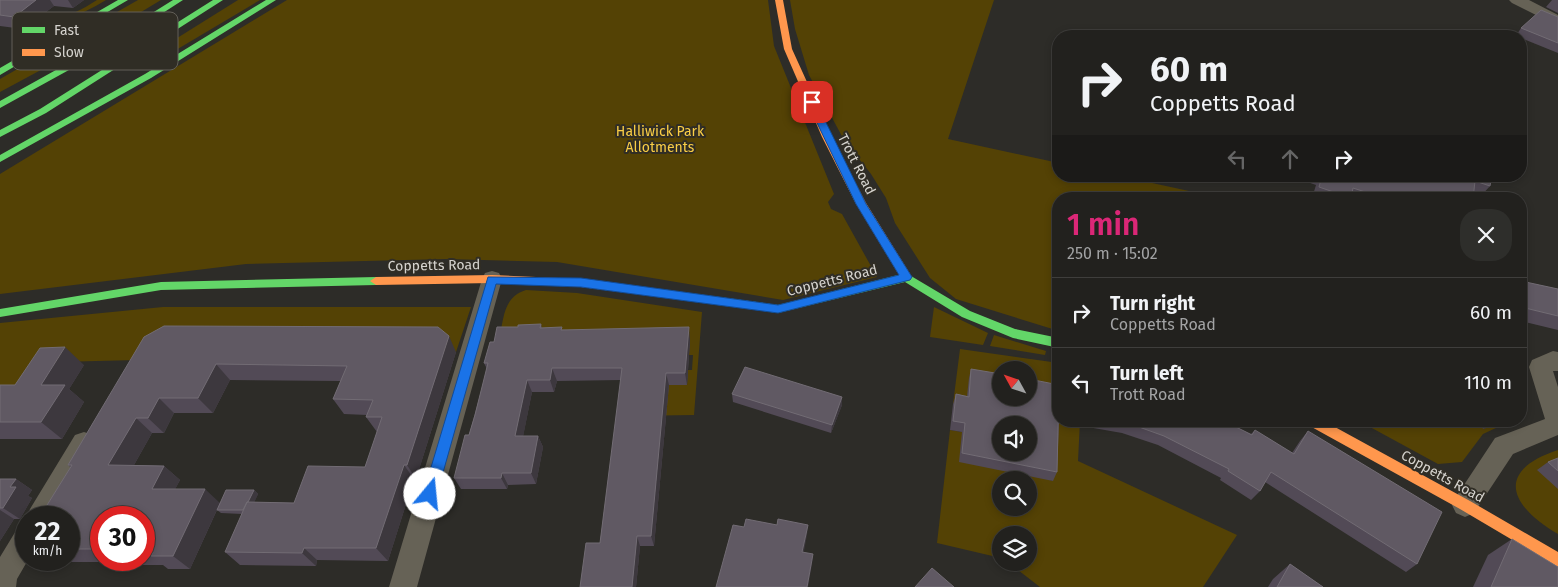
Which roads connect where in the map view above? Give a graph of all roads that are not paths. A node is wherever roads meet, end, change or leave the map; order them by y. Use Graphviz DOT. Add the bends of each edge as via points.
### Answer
graph roads {
  1 [pos="124,0"];
  2 [pos="179,0"];
  3 [pos="219,0"];
  4 [pos="272,0"];
  5 [pos="779,0"];
  6 [pos="1516,0"];
  7 [pos="103,12"];
  8 [pos="160,12"];
  9 [pos="1558,21"];
  10 [pos="178,26"];
  11 [pos="178,58"];
  12 [pos="12,65"];
  13 [pos="63,70"];
  14 [pos="108,70"];
  15 [pos="158,70"];
  16 [pos="0,72"];
  17 [pos="0,105"];
  18 [pos="0,134"];
  19 [pos="24,146"];
  20 [pos="0,159"];
  21 [pos="0,163"];
  22 [pos="906,277"];
  23 [pos="492,280"];
  24 [pos="0,313"];
  25 [pos="1052,342"];
  26 [pos="1558,362"];
  27 [pos="97,423"];
  28 [pos="1558,423"];
  29 [pos="1323,427"];
  30 [pos="1465,505"];
  31 [pos="45,506"];
  32 [pos="15,557"];
  33 [pos="1558,560"];
  34 [pos="2,587"];
  35 [pos="403,587"];
  1 -- 7 [label="main road"];
  2 -- 8 [label="main road"];
  3 -- 10 [label="main road"];
  4 -- 11 [label="main road"];
  5 -- 22 [label="main road, Trott Road" via="788,49 827,137 861,204"];
  6 -- 9 [label="street"];
  12 -- 16 [label="main road"];
  13 -- 17 [label="main road"];
  14 -- 18 [label="main road"];
  15 -- 19 [label="main road"];
  19 -- 20 [label="main road"];
  19 -- 21 [label="main road"];
  22 -- 23 [label="main road, Coppetts Road" via="778,309 581,283"];
  22 -- 25 [label="main road" via="966,314 1013,333"];
  23 -- 24 [label="main road, Coppetts Road" via="161,286"];
  23 -- 35 [label="street"];
  26 -- 28 [label="street" via="1553,360 1540,367"];
  27 -- 31 [label="street"];
  28 -- 30 [label="street" via="1504,446"];
  29 -- 30 [label="main road, Coppetts Road"];
  30 -- 33 [label="main road, Coppetts Road"];
  32 -- 34 [label="street" via="4,576"];
}
